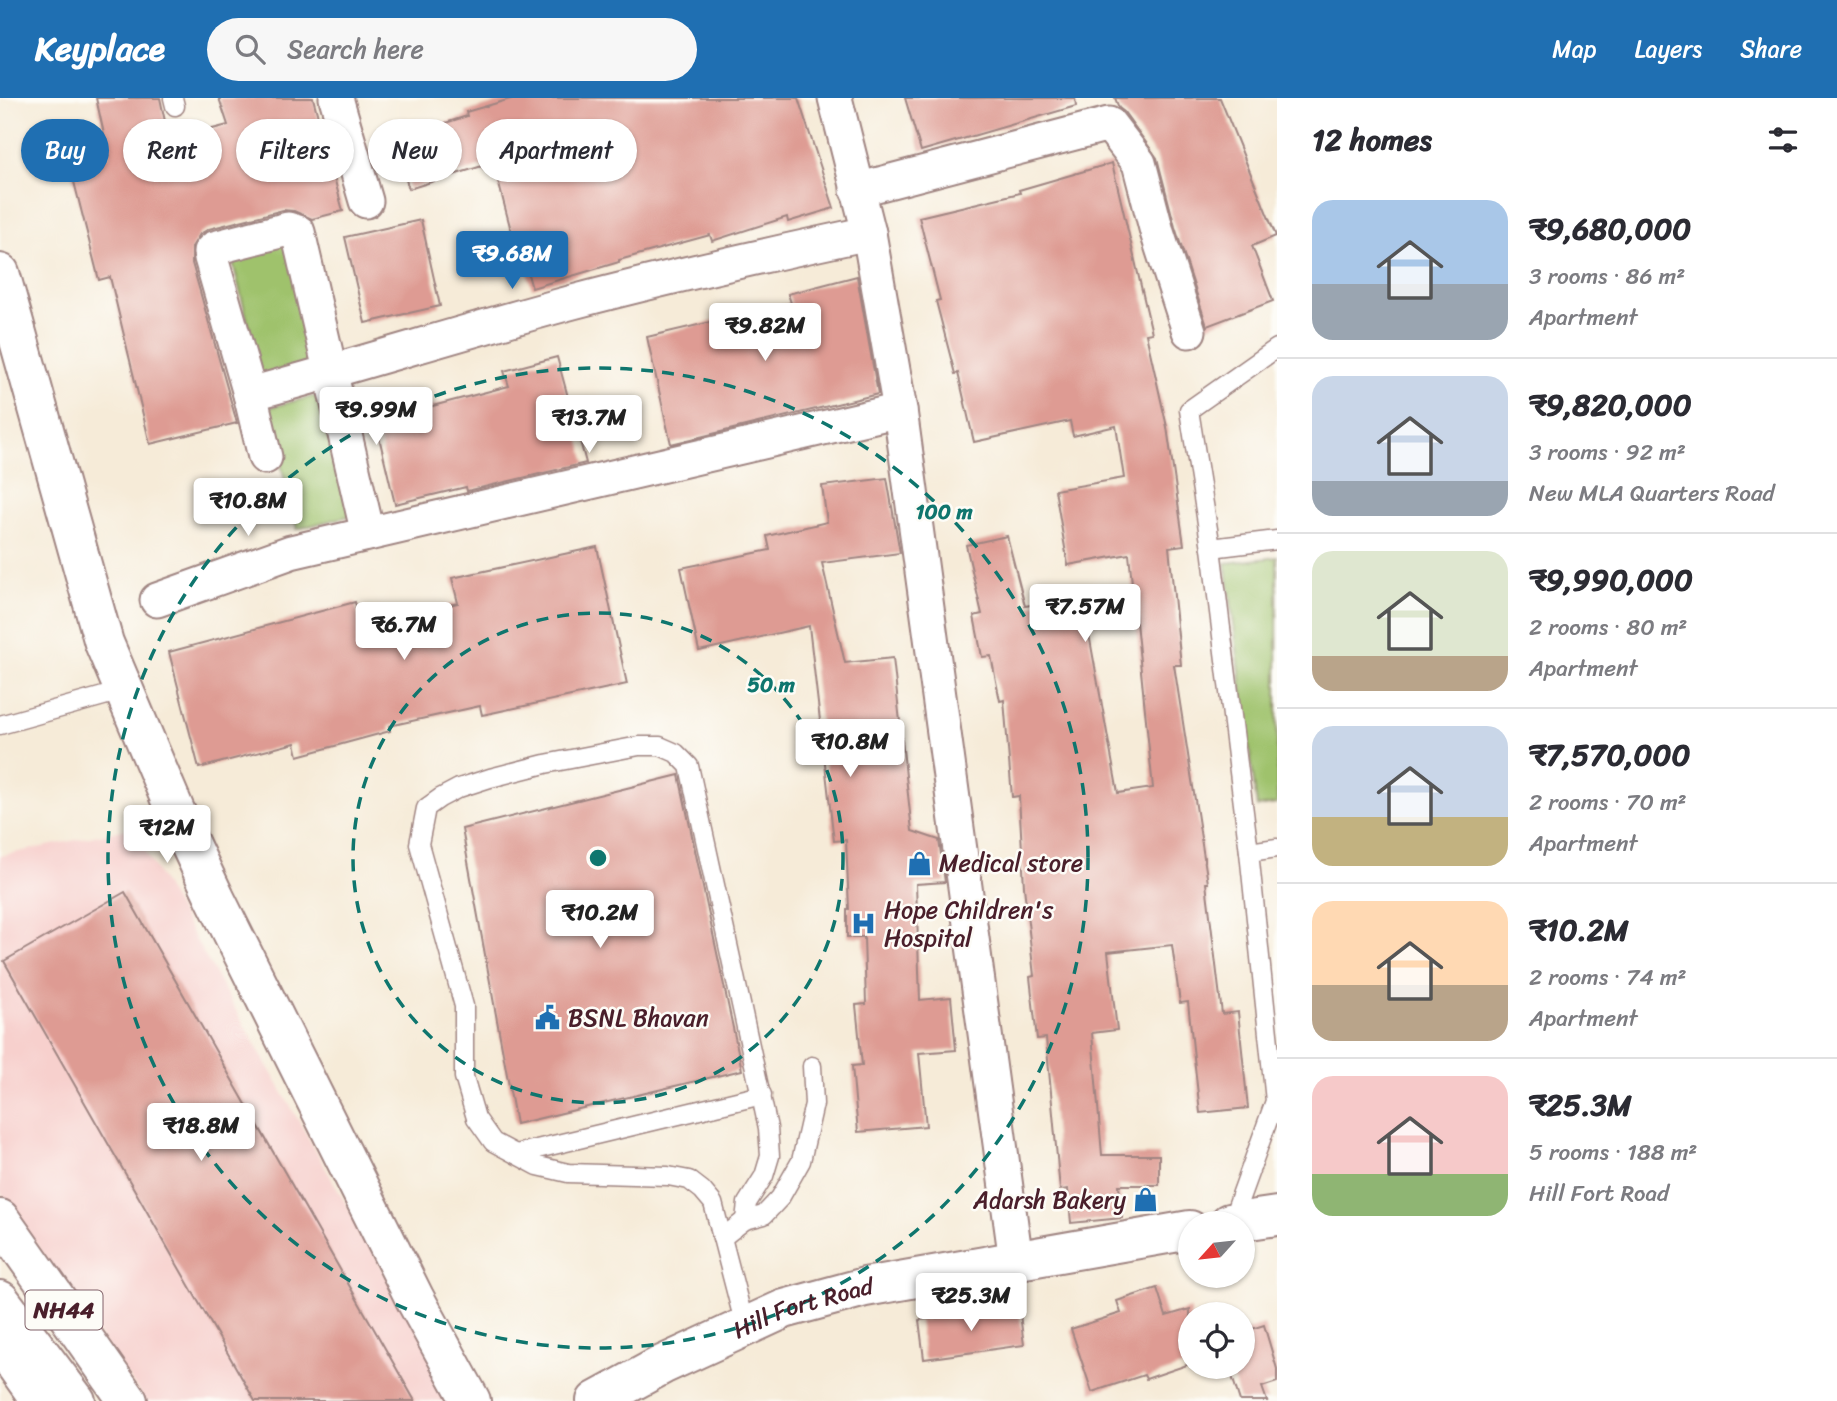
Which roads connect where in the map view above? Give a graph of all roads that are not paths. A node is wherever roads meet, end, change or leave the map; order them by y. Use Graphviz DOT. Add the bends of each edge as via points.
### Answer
graph roads {
  1 [pos="336,98"];
  2 [pos="835,98"];
  3 [pos="857,190"];
  4 [pos="366,201"];
  5 [pos="869,233"];
  6 [pos="0,274"];
  7 [pos="1189,331"];
  8 [pos="1277,348"];
  9 [pos="332,372"];
  10 [pos="250,394"];
  11 [pos="900,410"];
  12 [pos="265,457"];
  13 [pos="368,534"];
  14 [pos="1277,540"];
  15 [pos="1211,548"];
  16 [pos="157,600"];
  17 [pos="125,690"];
  18 [pos="0,725"];
  19 [pos="1277,848"];
  20 [pos="1249,852"];
  21 [pos="812,1066"];
  22 [pos="762,1095"];
  23 [pos="516,1154"];
  24 [pos="1234,1211"];
  25 [pos="1277,1216"];
  26 [pos="0,1219"];
  27 [pos="1255,1219"];
  28 [pos="746,1220"];
  29 [pos="1178,1232"];
  30 [pos="722,1238"];
  31 [pos="1016,1261"];
  32 [pos="0,1300"];
  33 [pos="746,1326"];
  34 [pos="0,1343"];
  35 [pos="41,1401"];
  36 [pos="76,1401"];
  37 [pos="128,1401"];
  38 [pos="471,1401"];
  39 [pos="596,1401"];
  1 -- 4 [label="street"];
  2 -- 3 [label="street"];
  3 -- 5 [label="street"];
  3 -- 7 [label="street" via="1110,124 1139,163"];
  5 -- 9 [label="street" via="598,295"];
  5 -- 11 [label="street"];
  6 -- 17 [label="main road" via="104,643"];
  8 -- 15 [label="lane" via="1189,410"];
  9 -- 10 [label="street"];
  9 -- 10 [label="street" via="298,232 288,229 214,248 211,258"];
  9 -- 13 [label="street"];
  10 -- 12 [label="street"];
  11 -- 13 [label="street"];
  11 -- 31 [label="street"];
  13 -- 16 [label="street" via="291,552"];
  14 -- 15 [label="lane"];
  15 -- 20 [label="lane"];
  17 -- 18 [label="lane"];
  17 -- 38 [label="main road" via="215,898"];
  19 -- 20 [label="lane"];
  20 -- 24 [label="lane" via="1275,1101"];
  21 -- 28 [label="lane" via="814,1104 801,1161 780,1198 764,1215"];
  22 -- 23 [label="lane"];
  22 -- 23 [label="lane" via="689,766 660,746 545,764 440,797 426,808 419,844 464,1006 464,1077 476,1118 493,1142"];
  22 -- 28 [label="lane" via="770,1156 747,1203"];
  23 -- 30 [label="lane" via="538,1166 568,1172 689,1180 713,1203"];
  25 -- 27 [label="main road"];
  26 -- 37 [label="main road, NH44"];
  28 -- 30 [label="lane"];
  29 -- 31 [label="main road, Hill Fort Road"];
  30 -- 33 [label="lane"];
  31 -- 33 [label="main road, Hill Fort Road" via="865,1287 784,1309"];
  32 -- 36 [label="main road"];
  33 -- 39 [label="main road, Hill Fort Road"];
  34 -- 35 [label="main road"];
}
